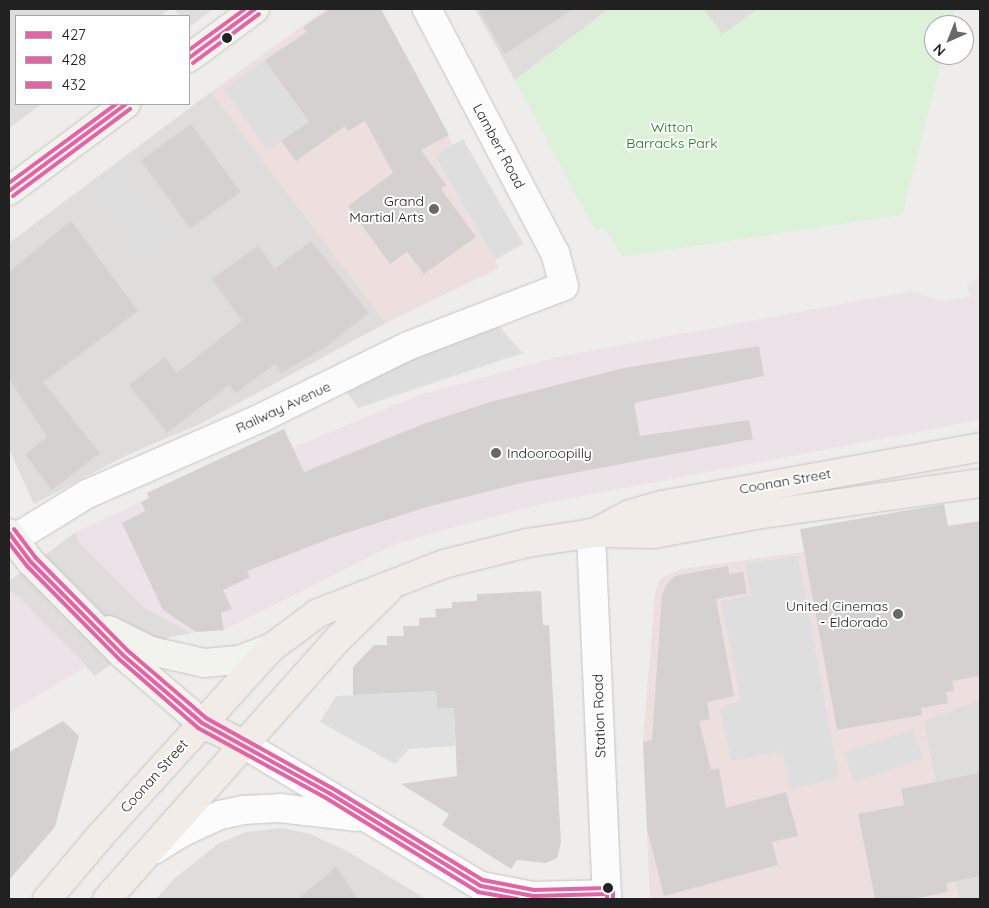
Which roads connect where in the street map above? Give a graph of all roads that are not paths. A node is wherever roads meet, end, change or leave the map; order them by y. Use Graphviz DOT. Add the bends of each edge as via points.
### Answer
graph roads {
  1 [pos="255,9"];
  2 [pos="427,9"];
  3 [pos="190,57"];
  4 [pos="125,105"];
  5 [pos="9,191"];
  6 [pos="564,286"];
  7 [pos="980,447"];
  8 [pos="980,483"];
  9 [pos="593,533"];
  10 [pos="10,539"];
  11 [pos="394,584"];
  12 [pos="271,648"];
  13 [pos="133,652"];
  14 [pos="202,723"];
  15 [pos="245,745"];
  16 [pos="375,820"];
  17 [pos="140,863"];
  18 [pos="487,892"];
  19 [pos="607,897"];
  20 [pos="47,899"];
  21 [pos="107,899"];
  1 -- 3 [label="main road"];
  2 -- 6 [label="street, Lambert Road" via="555,253"];
  4 -- 5 [label="main road"];
  6 -- 10 [label="street, Railway Avenue" via="408,346 263,417 87,494"];
  7 -- 9 [label="main road, Coonan Street" via="662,505 630,514"];
  8 -- 9 [label="main road, Coonan Street" via="756,514 654,534"];
  9 -- 11 [label="main road, Coonan Street" via="494,549"];
  9 -- 19 [label="street, Station Road"];
  10 -- 13 [label="main road" via="84,616"];
  11 -- 12 [label="main road, Coonan Street" via="318,613"];
  11 -- 15 [label="main road, Coonan Street" via="340,637"];
  12 -- 13 [label="main road" via="239,660 204,663"];
  12 -- 14 [label="main road, Coonan Street"];
  13 -- 14 [label="main road"];
  14 -- 15 [label="main road"];
  14 -- 20 [label="main road, Coonan Street"];
  15 -- 16 [label="street"];
  15 -- 17 [label="main road, Coonan Street"];
  16 -- 17 [label="street" via="289,808 243,810 220,815 183,832"];
  16 -- 18 [label="street"];
  17 -- 21 [label="main road, Coonan Street"];
  18 -- 19 [label="street"];
}
